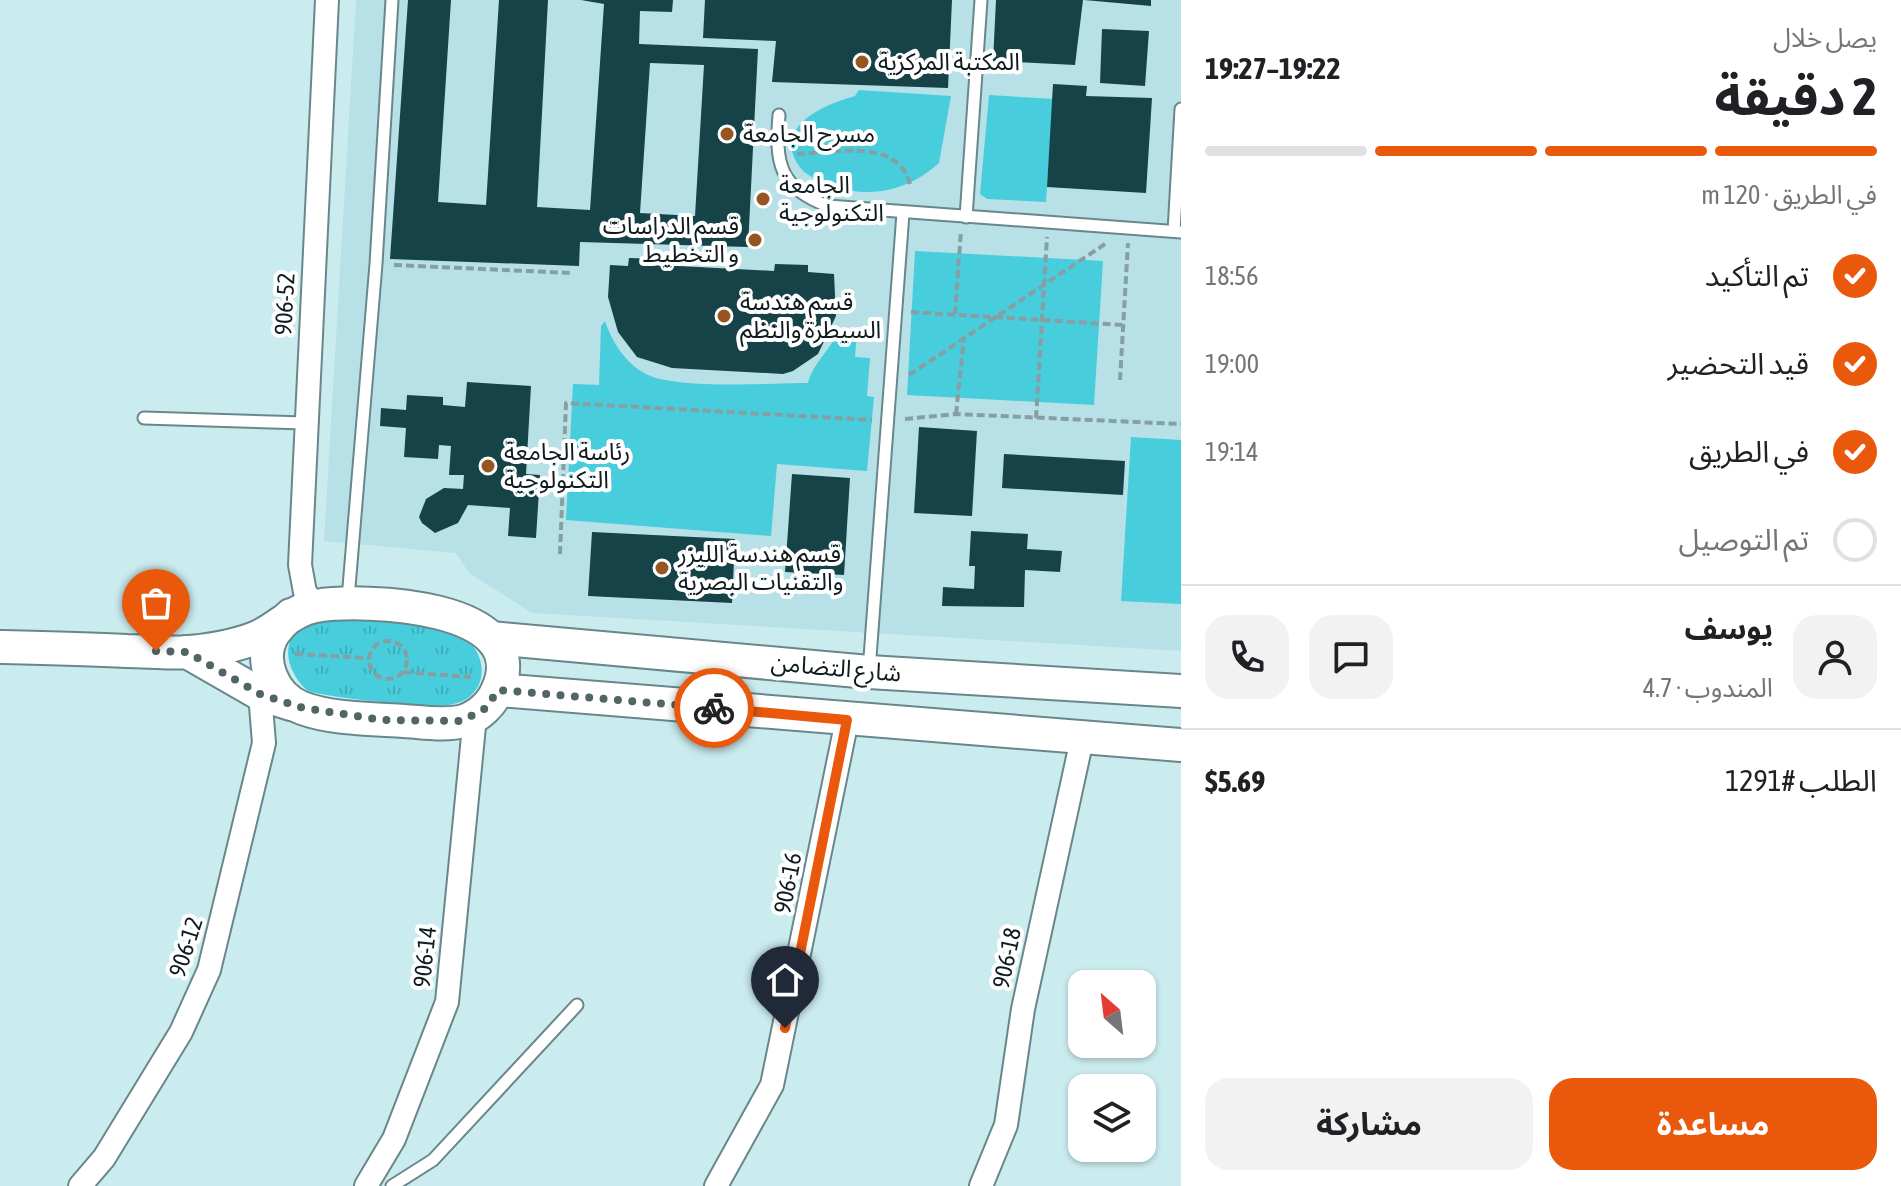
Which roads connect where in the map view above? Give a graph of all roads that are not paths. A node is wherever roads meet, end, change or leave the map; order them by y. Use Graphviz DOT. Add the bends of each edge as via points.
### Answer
graph roads {
  1 [pos="327,0"];
  2 [pos="392,0"];
  3 [pos="981,0"];
  4 [pos="1181,109"];
  5 [pos="779,115"];
  6 [pos="903,213"];
  7 [pos="964,217"];
  8 [pos="1177,232"];
  9 [pos="144,418"];
  10 [pos="305,423"];
  11 [pos="348,604"];
  12 [pos="303,610"];
  13 [pos="491,638"];
  14 [pos="0,647"];
  15 [pos="187,652"];
  16 [pos="869,672"];
  17 [pos="500,685"];
  18 [pos="1181,691"];
  19 [pos="260,694"];
  20 [pos="296,705"];
  21 [pos="475,716"];
  22 [pos="847,720"];
  23 [pos="1082,739"];
  24 [pos="264,743"];
  25 [pos="1181,745"];
  26 [pos="577,1005"];
  27 [pos="80,1186"];
  28 [pos="366,1186"];
  29 [pos="392,1186"];
  30 [pos="716,1186"];
  31 [pos="981,1186"];
  1 -- 10 [label="street, 906-52"];
  2 -- 11 [label="lane"];
  3 -- 7 [label="lane"];
  4 -- 8 [label="lane"];
  5 -- 6 [label="lane" via="778,155 789,184 828,206"];
  6 -- 7 [label="lane"];
  6 -- 16 [label="lane"];
  7 -- 8 [label="lane"];
  9 -- 10 [label="lane"];
  10 -- 12 [label="street, 906-52"];
  11 -- 12 [label="street, شارع التضامن"];
  11 -- 13 [label="street, شارع التضامن" via="454,616 479,626"];
  12 -- 15 [label="street, شارع التضامن" via="253,640"];
  12 -- 20 [label="street" via="273,634 267,652 273,682"];
  13 -- 16 [label="street, شارع التضامن"];
  13 -- 17 [label="street" via="498,651"];
  14 -- 15 [label="street, شارع التضامن"];
  15 -- 19 [label="street, شارع التضامن"];
  16 -- 18 [label="street, شارع التضامن"];
  17 -- 21 [label="street"];
  17 -- 22 [label="street, شارع التضامن"];
  19 -- 20 [label="street, شارع التضامن"];
  19 -- 24 [label="street, 906-12"];
  20 -- 21 [label="street, شارع التضامن" via="383,720 452,723"];
  20 -- 24 [label="street"];
  21 -- 28 [label="street, 906-14" via="447,1002 394,1139"];
  22 -- 23 [label="street, شارع التضامن"];
  22 -- 30 [label="street, 906-16" via="772,1085"];
  23 -- 25 [label="street, شارع التضامن"];
  23 -- 31 [label="street, 906-18" via="1023,1009 1006,1125"];
  24 -- 27 [label="street, 906-12" via="209,970 181,1032 104,1158"];
  26 -- 29 [label="lane" via="433,1160"];
}
